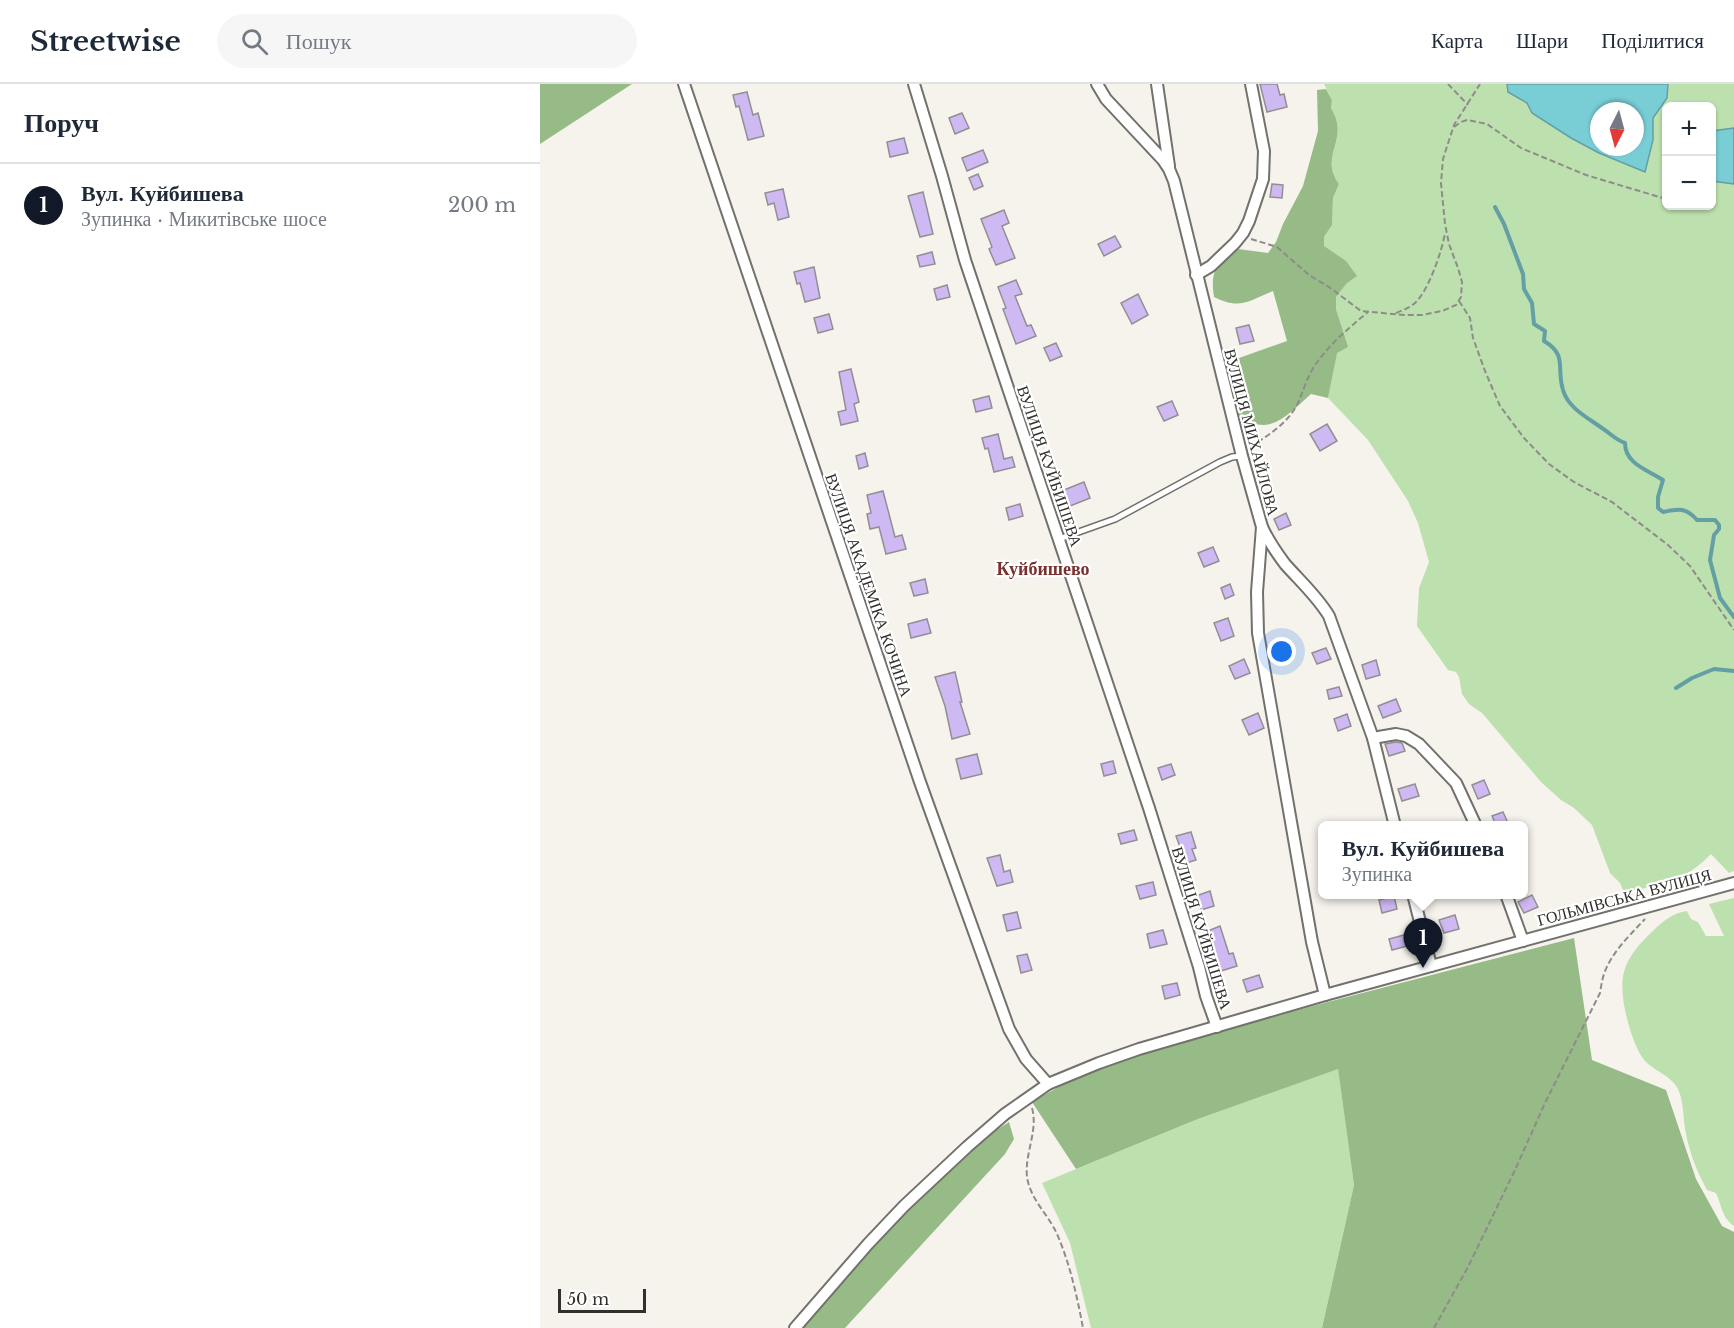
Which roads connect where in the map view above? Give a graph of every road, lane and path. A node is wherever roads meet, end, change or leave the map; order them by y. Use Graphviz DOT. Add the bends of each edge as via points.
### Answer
graph roads {
  1 [pos="684,84"];
  2 [pos="914,84"];
  3 [pos="1097,84"];
  4 [pos="1157,84"];
  5 [pos="1251,84"];
  6 [pos="1448,84"];
  7 [pos="1480,84"];
  8 [pos="1468,105"];
  9 [pos="1452,129"];
  10 [pos="1169,169"];
  11 [pos="1662,198"];
  12 [pos="1446,231"];
  13 [pos="1239,238"];
  14 [pos="1196,275"];
  15 [pos="1459,301"];
  16 [pos="1368,312"];
  17 [pos="1393,314"];
  18 [pos="1242,454"];
  19 [pos="1262,527"];
  20 [pos="1059,539"];
  21 [pos="1734,630"];
  22 [pos="1373,738"];
  23 [pos="1394,821"];
  24 [pos="1474,821"];
  25 [pos="1734,883"];
  26 [pos="1414,899"];
  27 [pos="1508,899"];
  28 [pos="1648,916"];
  29 [pos="1523,941"];
  30 [pos="1431,966"];
  31 [pos="1325,995"];
  32 [pos="1217,1027"];
  33 [pos="1048,1084"];
  34 [pos="1028,1097"];
  35 [pos="795,1328"];
  36 [pos="1083,1328"];
  37 [pos="1434,1328"];
  1 -- 33 [label="street, ВУЛИЦЯ АКАДЕМІКА КОЧИНА" via="920,782 1009,1029 1026,1059"];
  2 -- 20 [label="street, ВУЛИЦЯ КУЙБИШЕВА" via="965,260"];
  3 -- 10 [label="street, ВУЛИЦЯ МИХАЙЛОВА"];
  4 -- 10 [label="street"];
  5 -- 13 [label="street" via="1265,165 1249,221"];
  6 -- 8 [label="path"];
  7 -- 8 [label="path"];
  8 -- 9 [label="path"];
  9 -- 11 [label="path" via="1467,120 1487,124 1521,148 1587,176"];
  9 -- 12 [label="path" via="1441,183"];
  10 -- 14 [label="street, ВУЛИЦЯ МИХАЙЛОВА"];
  12 -- 15 [label="path" via="1462,282"];
  12 -- 17 [label="path" via="1435,269 1421,296 1407,309"];
  13 -- 14 [label="street"];
  13 -- 16 [label="path" via="1277,247 1309,275"];
  14 -- 18 [label="street, ВУЛИЦЯ МИХАЙЛОВА"];
  15 -- 17 [label="path" via="1422,315"];
  15 -- 21 [label="path" via="1470,318 1473,338 1500,406 1524,438 1549,464 1612,502 1668,545 1690,566"];
  16 -- 17 [label="path"];
  16 -- 18 [label="path" via="1316,363 1288,418"];
  18 -- 19 [label="street, ВУЛИЦЯ МИХАЙЛОВА"];
  18 -- 20 [label="lane" via="1115,519"];
  19 -- 22 [label="street" via="1285,564 1329,616"];
  19 -- 31 [label="street, ВУЛИЦЯ МИХАЙЛОВА" via="1258,633 1312,942"];
  20 -- 32 [label="street, ВУЛИЦЯ КУЙБИШЕВА"];
  22 -- 23 [label="street"];
  22 -- 24 [label="street" via="1395,734 1419,744 1456,783"];
  25 -- 29 [label="street, ГОЛЬМІВСЬКА ВУЛИЦЯ"];
  26 -- 30 [label="street"];
  27 -- 29 [label="street"];
  28 -- 37 [label="path" via="1611,960 1600,993 1515,1170"];
  29 -- 30 [label="street, ГОЛЬМІВСЬКА ВУЛИЦЯ"];
  30 -- 31 [label="street, ГОЛЬМІВСЬКА ВУЛИЦЯ"];
  31 -- 32 [label="street, ГОЛЬМІВСЬКА ВУЛИЦЯ"];
  32 -- 33 [label="street, ГОЛЬМІВСЬКА ВУЛИЦЯ" via="1149,1046"];
  33 -- 34 [label="street, ГОЛЬМІВСЬКА ВУЛИЦЯ"];
  34 -- 35 [label="street, ГОЛЬМІВСЬКА ВУЛИЦЯ" via="904,1206"];
  34 -- 36 [label="path" via="1033,1113 1028,1181 1056,1232"];
}
